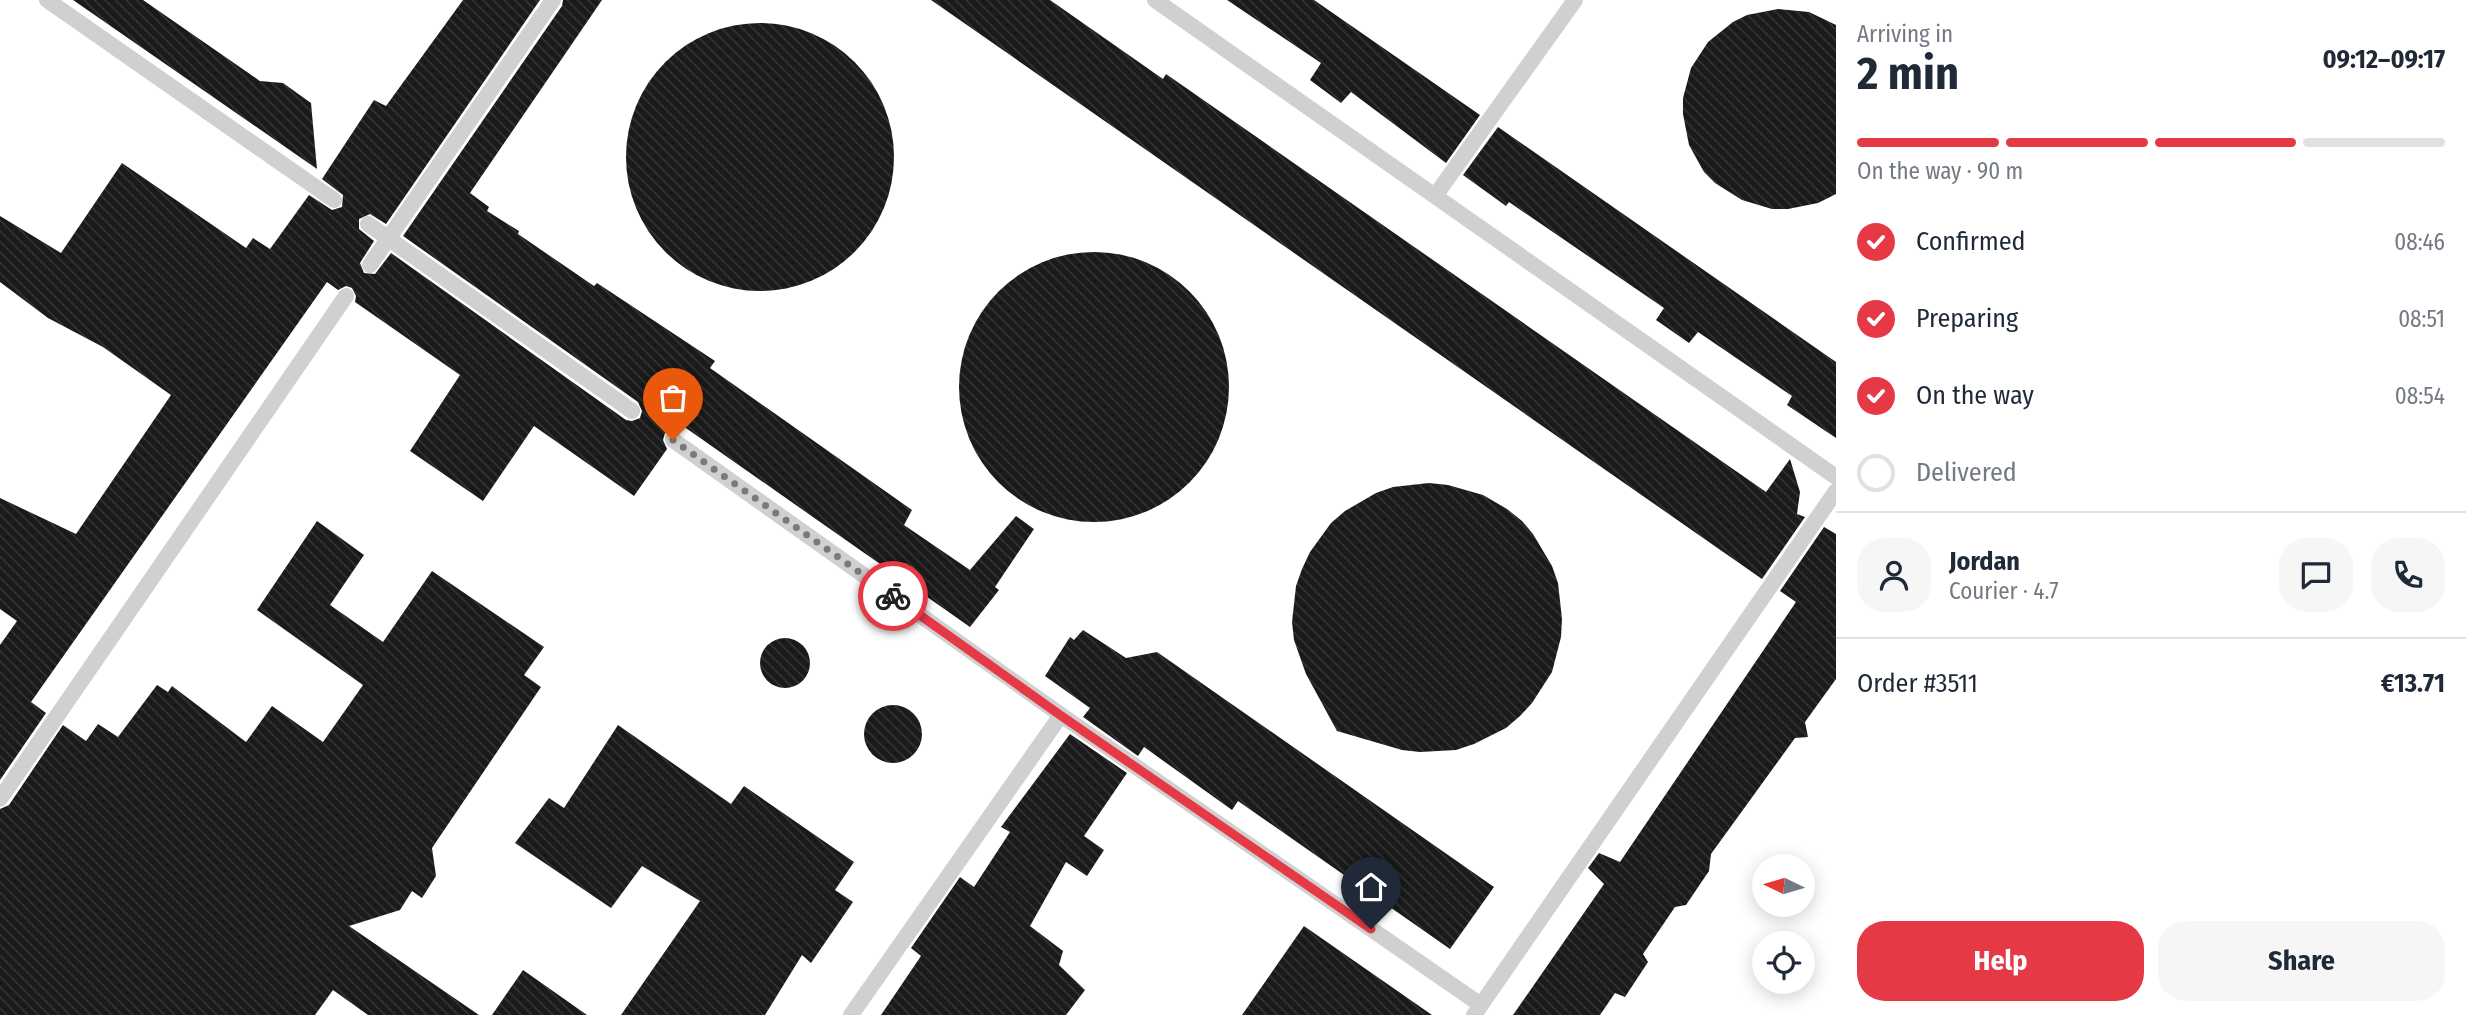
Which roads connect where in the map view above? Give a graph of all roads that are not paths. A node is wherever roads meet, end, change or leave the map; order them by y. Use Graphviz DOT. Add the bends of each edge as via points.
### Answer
graph roads {
  1 [pos="47,0"];
  2 [pos="553,0"];
  3 [pos="1154,0"];
  4 [pos="1575,0"];
  5 [pos="1435,196"];
  6 [pos="334,200"];
  7 [pos="368,224"];
  8 [pos="389,238"];
  9 [pos="370,265"];
  10 [pos="346,296"];
  11 [pos="632,411"];
  12 [pos="673,440"];
  13 [pos="1836,477"];
  14 [pos="1836,491"];
  15 [pos="1060,715"];
  16 [pos="0,799"];
  17 [pos="1478,1010"];
  18 [pos="851,1015"];
  1 -- 6 [label="lane"];
  2 -- 8 [label="lane"];
  3 -- 5 [label="lane"];
  4 -- 5 [label="lane"];
  5 -- 13 [label="lane"];
  7 -- 8 [label="lane"];
  8 -- 9 [label="lane"];
  8 -- 11 [label="lane"];
  10 -- 16 [label="lane"];
  12 -- 15 [label="lane"];
  14 -- 17 [label="lane"];
  15 -- 17 [label="lane"];
  15 -- 18 [label="lane"];
}
